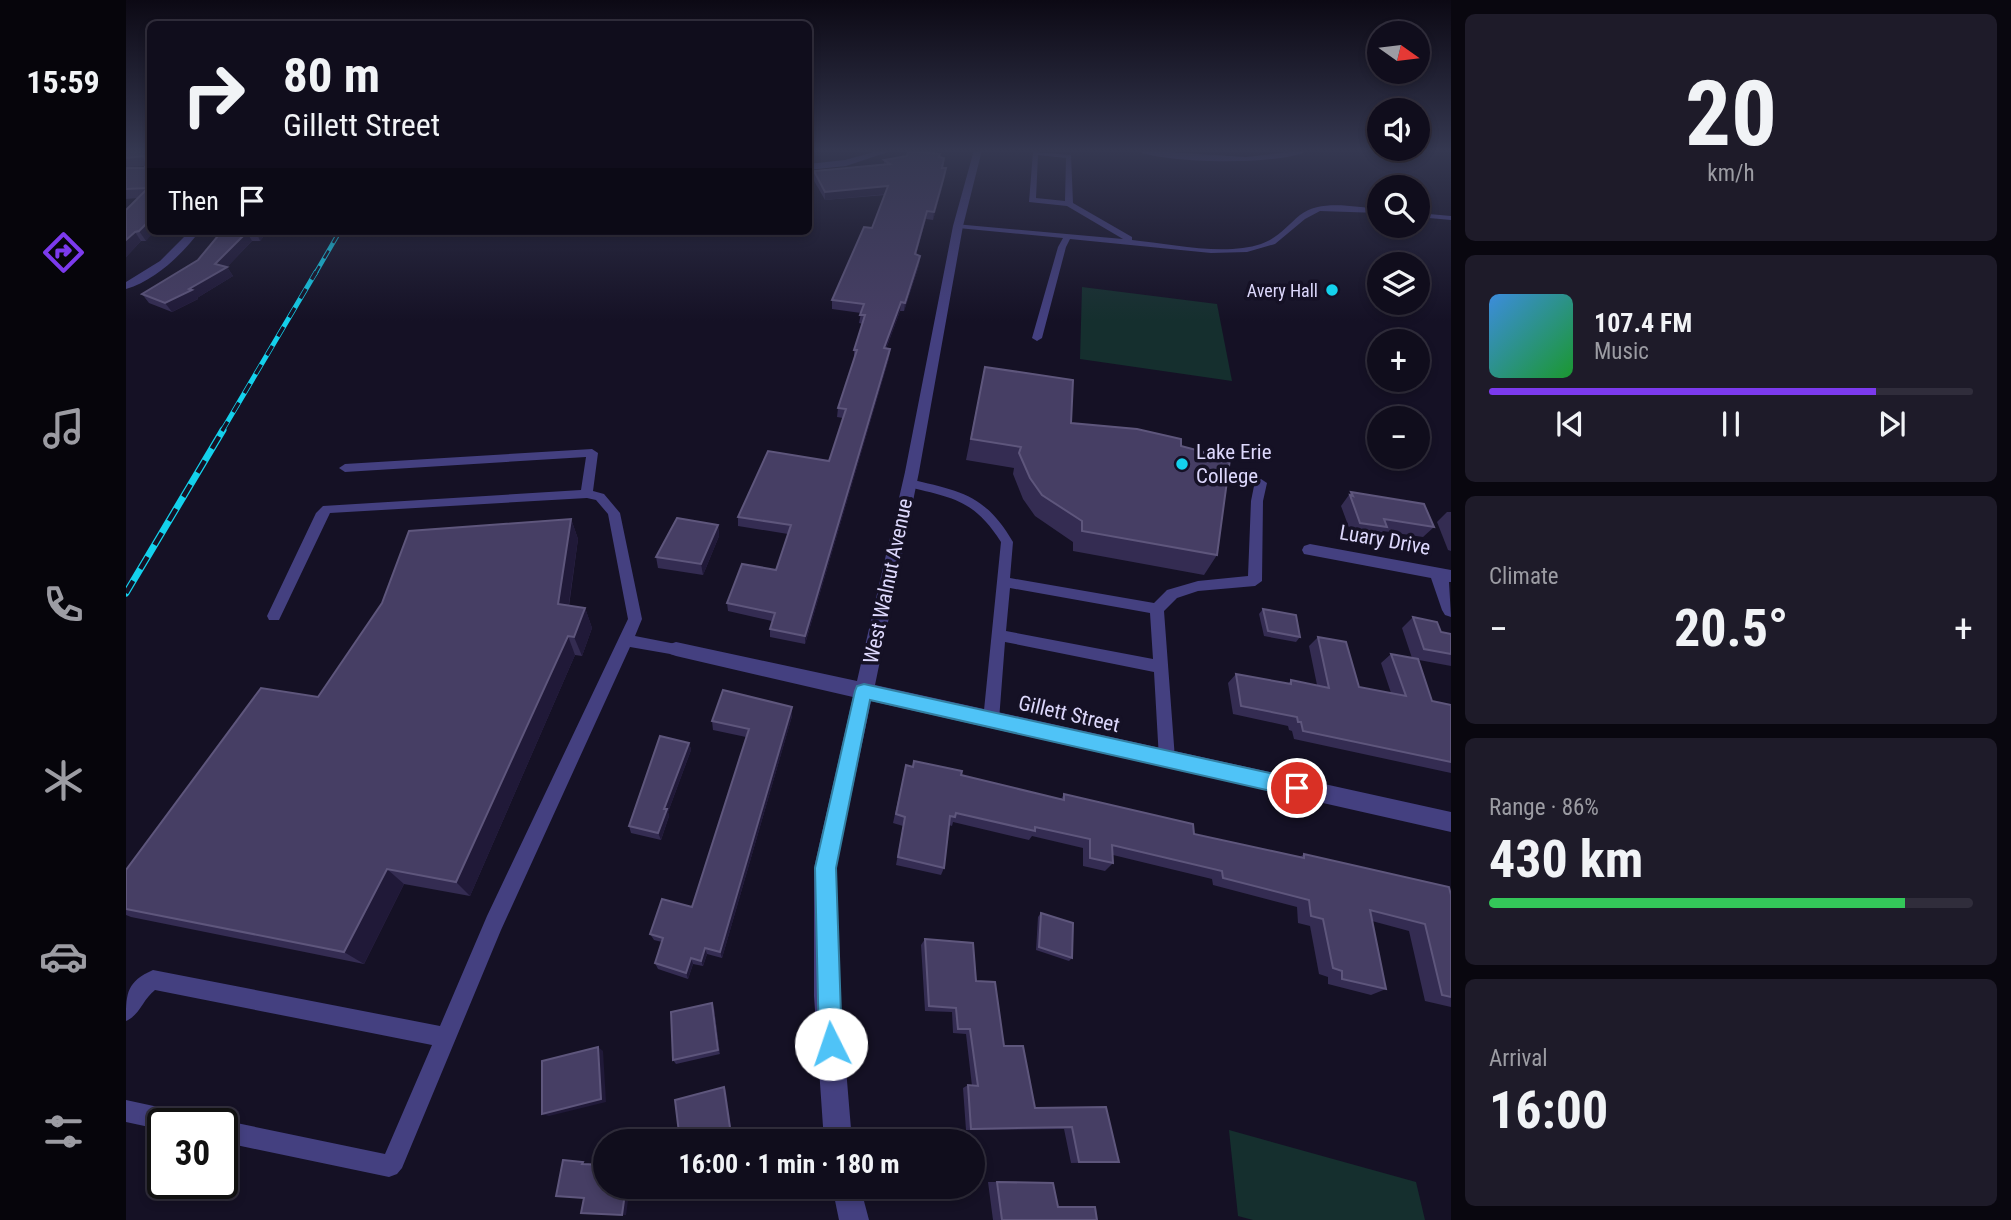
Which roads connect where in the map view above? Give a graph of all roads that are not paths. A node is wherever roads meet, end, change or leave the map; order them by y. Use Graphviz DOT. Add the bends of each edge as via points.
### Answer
graph roads {
  1 [pos="962,207"];
  2 [pos="1074,207"];
  3 [pos="1367,211"];
  4 [pos="1430,216"];
  5 [pos="1451,218"];
  6 [pos="958,226"];
  7 [pos="192,235"];
  8 [pos="1068,236"];
  9 [pos="1136,243"];
  10 [pos="126,286"];
  11 [pos="1037,338"];
  12 [pos="345,468"];
  13 [pos="1234,481"];
  14 [pos="909,482"];
  15 [pos="587,494"];
  16 [pos="1310,550"];
  17 [pos="1444,574"];
  18 [pos="1003,582"];
  19 [pos="1157,609"];
  20 [pos="1451,610"];
  21 [pos="274,616"];
  22 [pos="998,635"];
  23 [pos="626,640"];
  24 [pos="676,649"];
  25 [pos="1161,667"];
  26 [pos="864,691"];
  27 [pos="991,720"];
  28 [pos="1167,759"];
  29 [pos="1451,822"];
  30 [pos="126,1010"];
  31 [pos="446,1037"];
  32 [pos="126,1111"];
  33 [pos="147,1116"];
  34 [pos="837,1129"];
  35 [pos="238,1134"];
  36 [pos="849,1199"];
  37 [pos="854,1220"];
  1 -- 6 [label="street, West Walnut Avenue"];
  2 -- 9 [label="lane"];
  3 -- 9 [label="lane" via="1319,209 1304,215 1268,244 1242,250"];
  4 -- 5 [label="lane"];
  6 -- 8 [label="lane"];
  6 -- 14 [label="street, West Walnut Avenue"];
  7 -- 10 [label="street" via="155,271"];
  8 -- 9 [label="lane"];
  8 -- 11 [label="lane"];
  12 -- 15 [label="lane" via="592,453"];
  13 -- 19 [label="lane" via="1261,484 1255,581 1198,586 1172,594"];
  14 -- 18 [label="lane" via="965,497 993,518 1007,542"];
  14 -- 26 [label="street, West Walnut Avenue"];
  15 -- 21 [label="lane" via="327,509"];
  15 -- 23 [label="lane" via="600,497 614,513 635,619"];
  16 -- 17 [label="street, Luary Drive"];
  17 -- 20 [label="street"];
  18 -- 19 [label="lane"];
  18 -- 22 [label="lane"];
  19 -- 25 [label="lane"];
  22 -- 25 [label="lane"];
  22 -- 27 [label="lane"];
  23 -- 24 [label="lane"];
  23 -- 31 [label="lane"];
  24 -- 26 [label="street, Gillett Street"];
  25 -- 28 [label="lane"];
  26 -- 27 [label="street, Gillett Street"];
  26 -- 34 [label="street, West Walnut Avenue" via="825,868 827,996"];
  27 -- 28 [label="street, Gillett Street"];
  28 -- 29 [label="street, Gillett Street"];
  30 -- 31 [label="lane" via="141,988 153,980"];
  31 -- 35 [label="lane" via="389,1166"];
  32 -- 33 [label="lane"];
  36 -- 37 [label="street"];
}
